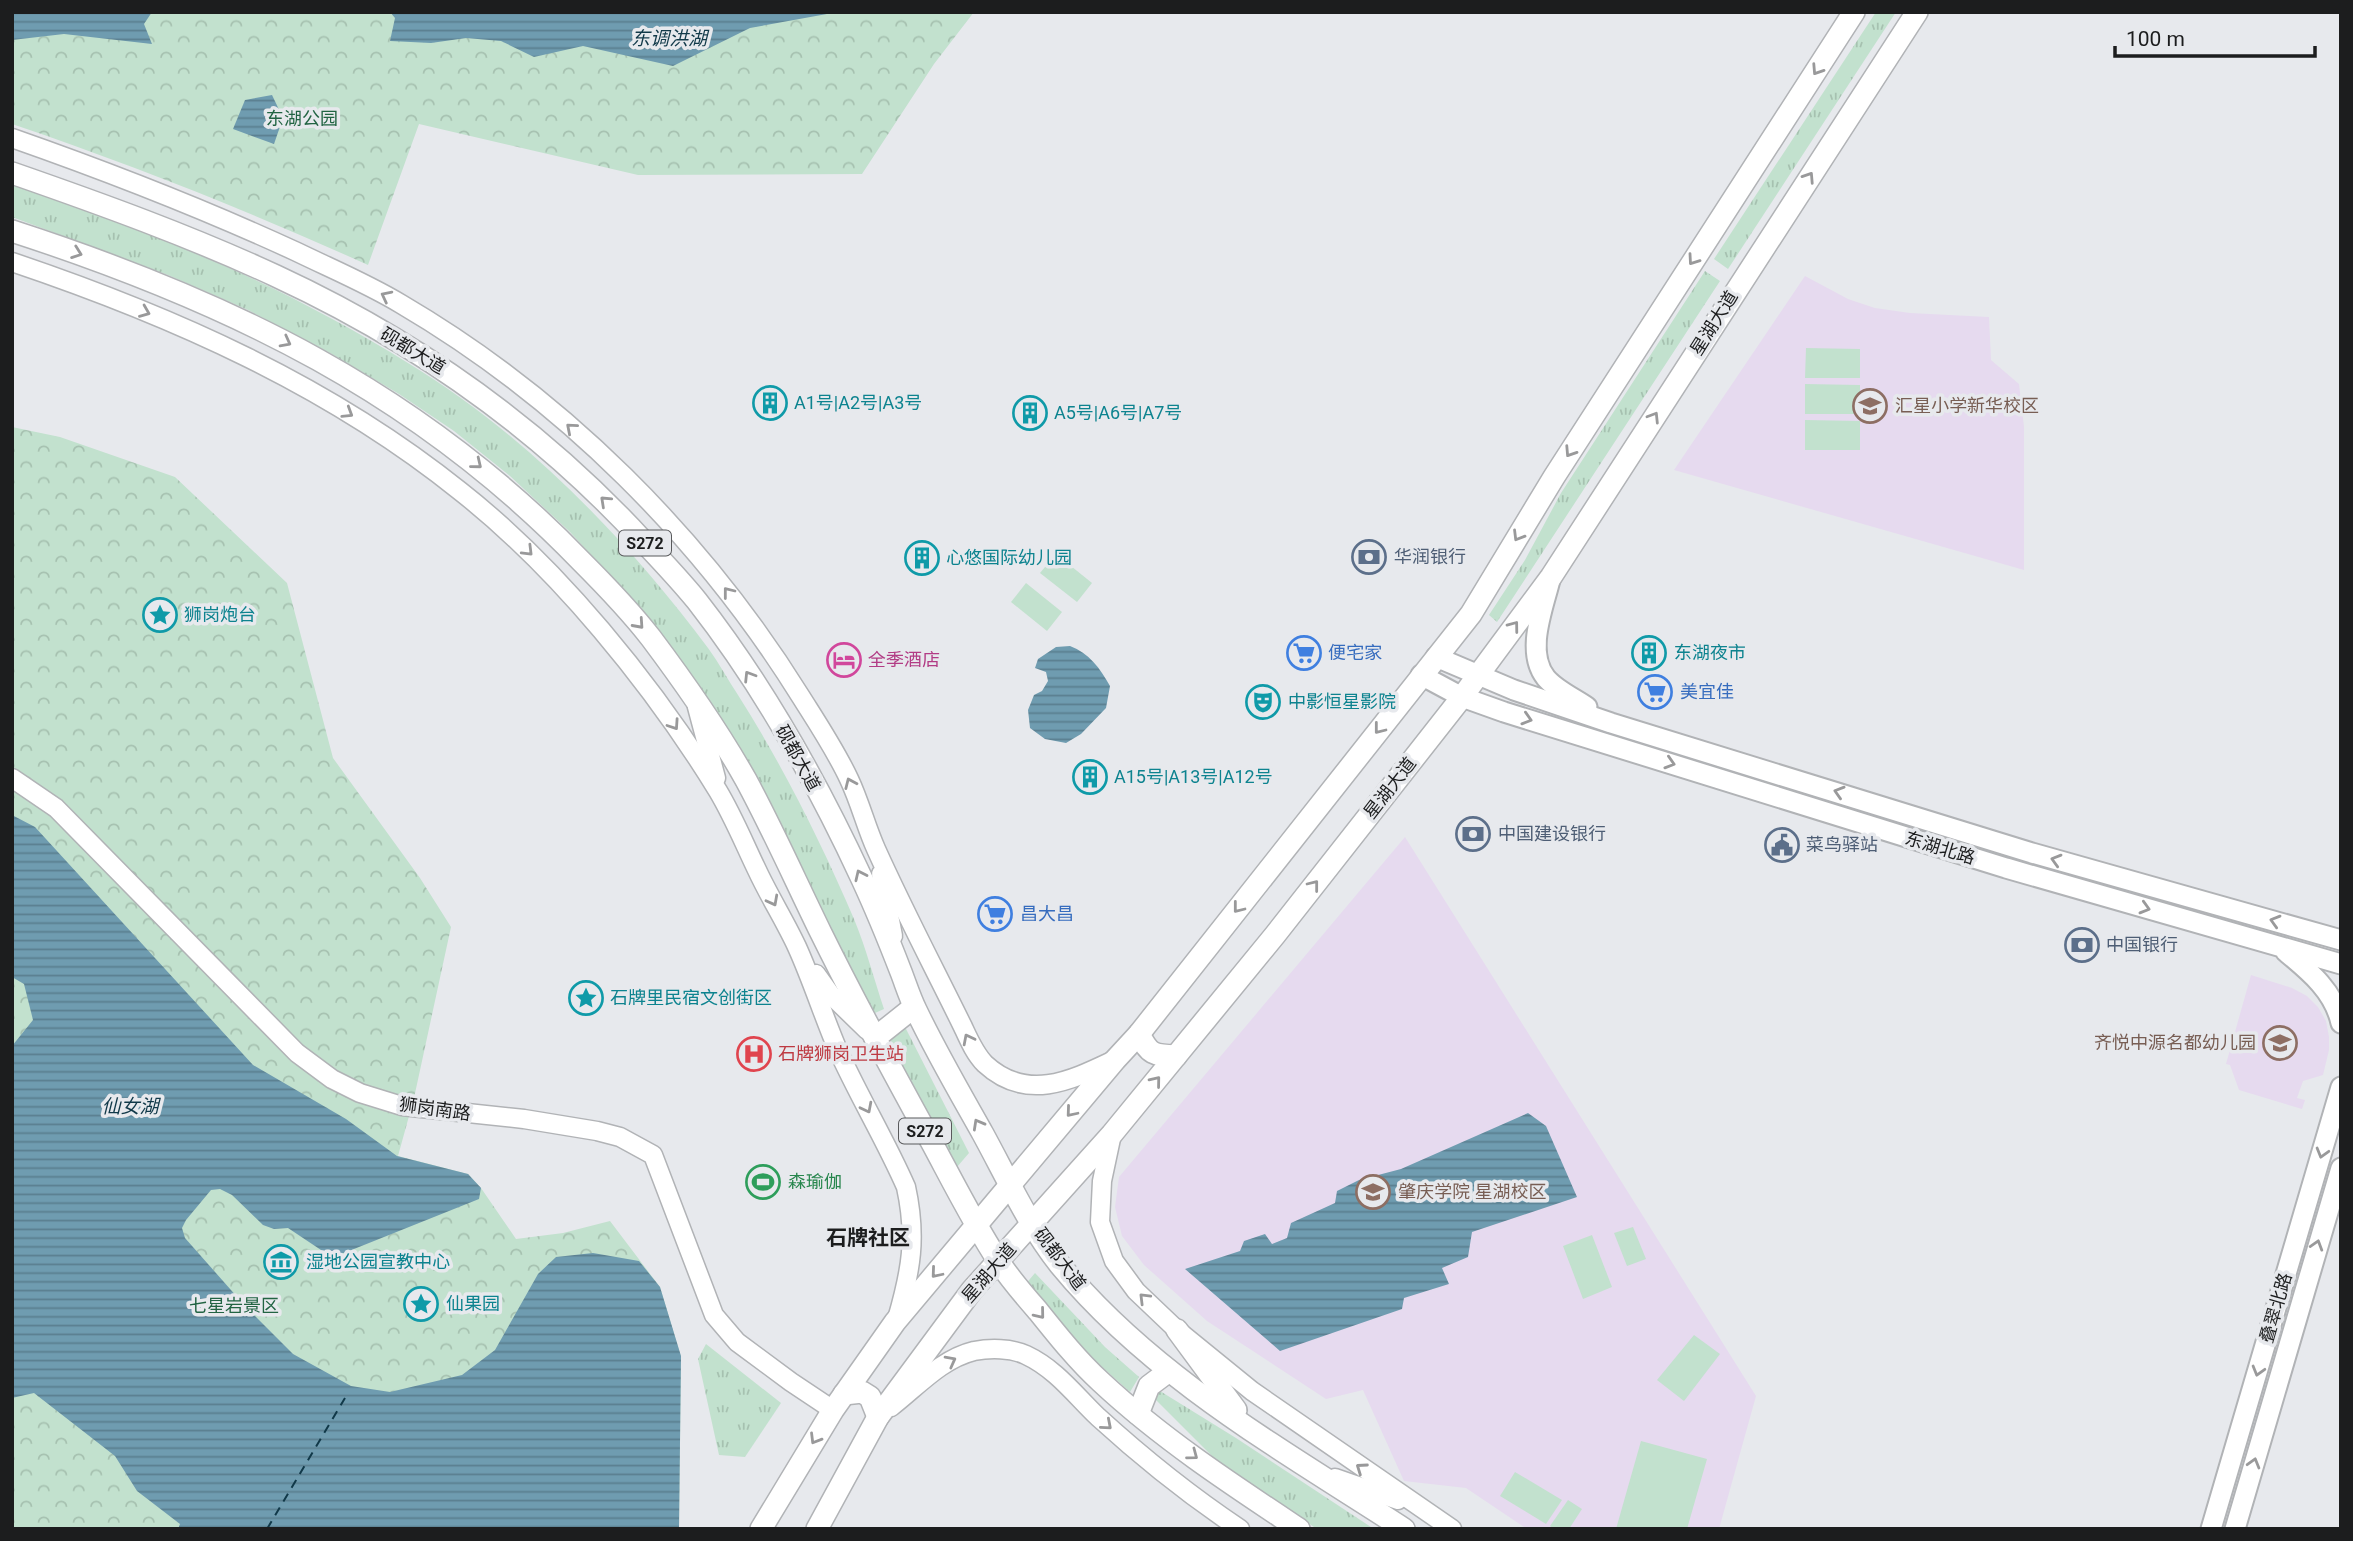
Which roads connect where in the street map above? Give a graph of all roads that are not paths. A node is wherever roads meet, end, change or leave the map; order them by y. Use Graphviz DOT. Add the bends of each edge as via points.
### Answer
graph roads {
  1 [pos="1854,12"];
  2 [pos="1917,12"];
  3 [pos="12,138"];
  4 [pos="12,173"];
  5 [pos="12,231"];
  6 [pos="12,262"];
  7 [pos="1551,577"];
  8 [pos="1436,657"];
  9 [pos="1421,676"];
  10 [pos="1478,676"];
  11 [pos="1462,697"];
  12 [pos="695,700"];
  13 [pos="1611,723"];
  14 [pos="1605,743"];
  15 [pos="12,778"];
  16 [pos="719,793"];
  17 [pos="875,847"];
  18 [pos="2336,938"];
  19 [pos="2280,947"];
  20 [pos="798,948"];
  21 [pos="2332,961"];
  22 [pos="901,970"];
  23 [pos="914,1007"];
  24 [pos="2341,1023"];
  25 [pos="1139,1034"];
  26 [pos="875,1038"];
  27 [pos="1176,1056"];
  28 [pos="1115,1059"];
  29 [pos="2341,1087"];
  30 [pos="1112,1134"];
  31 [pos="2341,1168"];
  32 [pos="1011,1184"];
  33 [pos="977,1224"];
  34 [pos="1033,1224"];
  35 [pos="998,1261"];
  36 [pos="895,1322"];
  37 [pos="1177,1330"];
  38 [pos="1169,1371"];
  39 [pos="838,1402"];
  40 [pos="1138,1414"];
  41 [pos="878,1417"];
  42 [pos="1248,1426"];
  43 [pos="1317,1473"];
  44 [pos="1418,1507"];
  45 [pos="1285,1522"];
  46 [pos="761,1529"];
  47 [pos="817,1529"];
  48 [pos="1240,1529"];
  49 [pos="1299,1529"];
  50 [pos="1404,1529"];
  51 [pos="1452,1529"];
  52 [pos="2211,1529"];
  53 [pos="2235,1529"];
  1 -- 8 [label="main road, one-way" via="1471,614"];
  7 -- 2 [label="main road, 星湖大道, one-way"];
  17 -- 3 [label="street, one-way" via="850,780 746,615 636,488 526,389 441,328 347,276 185,202"];
  22 -- 4 [label="main road, 砚都大道 / S272, one-way" via="832,818 741,662 695,598 571,469 437,365 282,279 172,231"];
  5 -- 12 [label="main road, S272, one-way" via="212,306 318,359 422,423 471,459 560,539 649,636"];
  6 -- 16 [label="street, one-way" via="164,320 261,364 355,417 459,490 530,553 598,629 665,711"];
  10 -- 7 [label="main road, 星湖大道, one-way"];
  7 -- 13 [label="main road" via="1536,640 1539,665 1547,679"];
  8 -- 9 [label="main road"];
  8 -- 10 [label="main road, 东湖北路"];
  9 -- 11 [label="main road, 东湖北路"];
  9 -- 25 [label="main road, one-way"];
  10 -- 11 [label="main road, 星湖大道"];
  10 -- 13 [label="main road, 东湖北路"];
  11 -- 14 [label="main road, 东湖北路, one-way"];
  27 -- 11 [label="main road, 星湖大道, one-way"];
  12 -- 16 [label="street"];
  12 -- 26 [label="main road, S272" via="743,774"];
  13 -- 14 [label="main road"];
  18 -- 13 [label="main road, 东湖北路, one-way" via="2032,853"];
  14 -- 19 [label="main road, 东湖北路, one-way" via="2016,871"];
  15 -- 39 [label="street, 狮岗南路" via="56,808 298,1053 331,1079 402,1106 597,1131 620,1137 653,1155 714,1315 737,1342 791,1382"];
  16 -- 20 [label="street, one-way"];
  17 -- 22 [label="street"];
  28 -- 17 [label="street, one-way" via="1076,1078 1037,1086 999,1074 984,1063"];
  18 -- 21 [label="main road"];
  19 -- 21 [label="main road, 东湖北路"];
  19 -- 24 [label="main road" via="2324,986"];
  20 -- 26 [label="street" via="831,995"];
  20 -- 36 [label="street, one-way" via="838,1049 906,1186 912,1252"];
  22 -- 23 [label="main road, 砚都大道 / S272"];
  23 -- 26 [label="main road"];
  32 -- 23 [label="main road, 砚都大道 / S272, one-way"];
  25 -- 27 [label="main road" via="1154,1055"];
  25 -- 28 [label="main road"];
  26 -- 33 [label="main road, S272"];
  30 -- 27 [label="main road, 星湖大道, one-way"];
  28 -- 32 [label="main road, one-way"];
  29 -- 52 [label="main road, 叠翠北路, one-way"];
  30 -- 34 [label="main road, 星湖大道"];
  37 -- 30 [label="street, one-way" via="1136,1291 1106,1241 1100,1206"];
  53 -- 31 [label="main road, 叠翠北路, one-way"];
  32 -- 33 [label="main road"];
  32 -- 34 [label="main road, 砚都大道 / S272"];
  33 -- 35 [label="main road, S272"];
  33 -- 36 [label="main road, one-way"];
  34 -- 35 [label="main road, 星湖大道"];
  34 -- 38 [label="main road, 砚都大道 / S272" via="1087,1295"];
  35 -- 40 [label="main road, S272, one-way" via="1062,1341"];
  35 -- 41 [label="main road, 星湖大道"];
  36 -- 39 [label="main road"];
  37 -- 42 [label="main road"];
  44 -- 37 [label="street, one-way" via="1252,1391"];
  38 -- 40 [label="main road" via="1149,1386"];
  38 -- 42 [label="main road, 砚都大道 / S272"];
  39 -- 41 [label="main road" via="862,1392 870,1397"];
  39 -- 46 [label="main road, one-way"];
  40 -- 45 [label="main road, S272, one-way"];
  41 -- 47 [label="main road, 星湖大道"];
  41 -- 48 [label="street, one-way" via="957,1357 988,1349 1023,1353 1059,1377 1173,1482"];
  42 -- 43 [label="main road, 砚都大道 / S272"];
  43 -- 44 [label="street"];
  43 -- 50 [label="main road, 砚都大道 / S272"];
  44 -- 51 [label="street"];
  45 -- 49 [label="main road, S272"];
}
